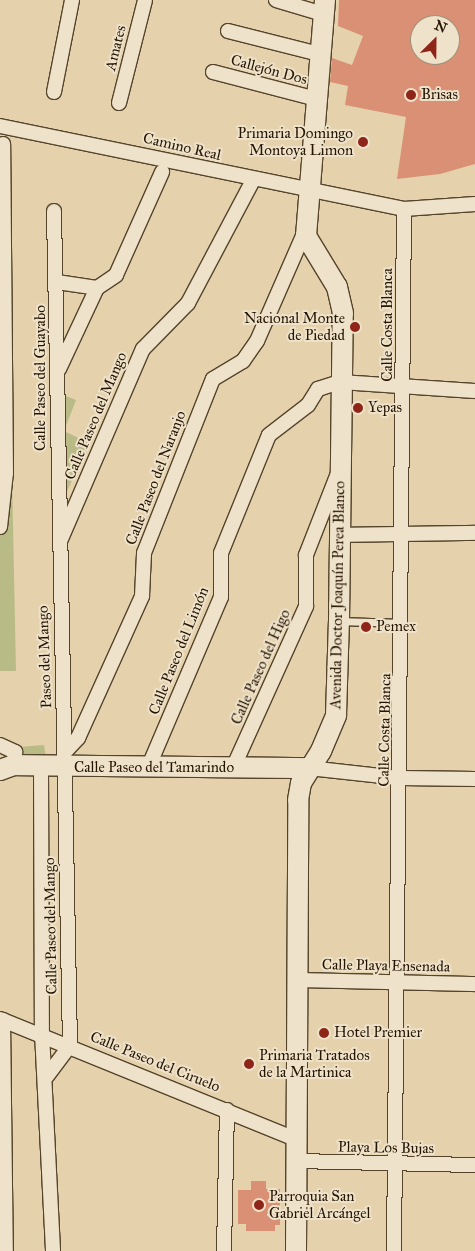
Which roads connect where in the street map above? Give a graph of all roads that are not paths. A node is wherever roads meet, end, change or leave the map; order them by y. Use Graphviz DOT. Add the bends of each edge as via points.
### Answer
graph roads {
  1 [pos="72,0"];
  2 [pos="145,0"];
  3 [pos="276,0"];
  4 [pos="324,7"];
  5 [pos="228,32"];
  6 [pos="319,54"];
  7 [pos="213,72"];
  8 [pos="54,92"];
  9 [pos="317,99"];
  10 [pos="119,103"];
  11 [pos="0,126"];
  12 [pos="4,144"];
  13 [pos="162,172"];
  14 [pos="253,180"];
  15 [pos="308,189"];
  16 [pos="475,204"];
  17 [pos="404,209"];
  18 [pos="54,211"];
  19 [pos="306,229"];
  20 [pos="57,282"];
  21 [pos="97,288"];
  22 [pos="3,368"];
  23 [pos="57,372"];
  24 [pos="340,382"];
  25 [pos="405,388"];
  26 [pos="475,390"];
  27 [pos="342,464"];
  28 [pos="0,527"];
  29 [pos="404,532"];
  30 [pos="475,533"];
  31 [pos="341,535"];
  32 [pos="58,544"];
  33 [pos="339,621"];
  34 [pos="402,623"];
  35 [pos="0,745"];
  36 [pos="64,760"];
  37 [pos="7,768"];
  38 [pos="41,768"];
  39 [pos="148,768"];
  40 [pos="233,768"];
  41 [pos="309,768"];
  42 [pos="400,778"];
  43 [pos="475,779"];
  44 [pos="295,980"];
  45 [pos="398,983"];
  46 [pos="475,984"];
  47 [pos="2,1020"];
  48 [pos="42,1033"];
  49 [pos="70,1045"];
  50 [pos="1,1072"];
  51 [pos="47,1076"];
  52 [pos="228,1110"];
  53 [pos="296,1140"];
  54 [pos="2,1143"];
  55 [pos="296,1161"];
  56 [pos="475,1165"];
  57 [pos="395,1166"];
  58 [pos="2,1209"];
  59 [pos="6,1251"];
  60 [pos="53,1251"];
  61 [pos="224,1251"];
  62 [pos="296,1251"];
  63 [pos="394,1251"];
  1 -- 8 [label="street"];
  2 -- 10 [label="street, Amates"];
  3 -- 4 [label="street"];
  4 -- 6 [label="main road, Avenida Doctor Joaquín Perea Blanco"];
  5 -- 6 [label="street"];
  6 -- 9 [label="main road, Avenida Doctor Joaquín Perea Blanco"];
  7 -- 9 [label="street, Callejón Dos"];
  9 -- 15 [label="main road, Avenida Doctor Joaquín Perea Blanco"];
  11 -- 14 [label="street, Camino Real"];
  12 -- 22 [label="street"];
  13 -- 21 [label="street" via="116,275"];
  14 -- 15 [label="street, Camino Real"];
  14 -- 32 [label="street, Calle Paseo del Mango" via="188,303 143,349"];
  15 -- 17 [label="street, Camino Real"];
  15 -- 19 [label="main road, Avenida Doctor Joaquín Perea Blanco"];
  16 -- 17 [label="street, Camino Real"];
  17 -- 25 [label="street, Calle Costa Blanca"];
  18 -- 20 [label="street, Calle Paseo del Guayabo"];
  19 -- 24 [label="main road, Avenida Doctor Joaquín Perea Blanco" via="309,243 341,301"];
  19 -- 36 [label="street, Calle Paseo del Naranjo" via="257,341 243,361 213,379 144,553 142,596 78,738"];
  20 -- 21 [label="street"];
  20 -- 23 [label="street, Calle Paseo del Guayabo"];
  21 -- 23 [label="street"];
  22 -- 28 [label="street"];
  23 -- 32 [label="street, Calle Paseo del Guayabo"];
  24 -- 25 [label="street"];
  24 -- 27 [label="main road, Avenida Doctor Joaquín Perea Blanco"];
  24 -- 39 [label="street, Calle Paseo del Limón" via="318,389 266,441 221,553 221,597"];
  25 -- 26 [label="street"];
  25 -- 29 [label="street, Calle Costa Blanca"];
  27 -- 31 [label="main road, Avenida Doctor Joaquín Perea Blanco"];
  27 -- 40 [label="street, Calle Paseo del Higo" via="306,555 306,606"];
  29 -- 30 [label="street"];
  29 -- 31 [label="street"];
  29 -- 34 [label="street, Calle Costa Blanca"];
  31 -- 33 [label="main road, Avenida Doctor Joaquín Perea Blanco"];
  32 -- 36 [label="street, Paseo del Mango"];
  33 -- 34 [label="lane"];
  33 -- 41 [label="main road, Avenida Doctor Joaquín Perea Blanco" via="336,715 322,752"];
  34 -- 42 [label="street, Calle Costa Blanca"];
  35 -- 37 [label="street" via="15,752"];
  36 -- 38 [label="main road, Calle Paseo del Tamarindo"];
  36 -- 39 [label="main road, Calle Paseo del Tamarindo"];
  36 -- 49 [label="street, Calle Paseo del Mango"];
  37 -- 38 [label="main road, Calle Paseo del Tamarindo"];
  38 -- 48 [label="street, Calle Paseo del Mango"];
  39 -- 40 [label="main road, Calle Paseo del Tamarindo"];
  40 -- 41 [label="main road, Calle Paseo del Tamarindo"];
  41 -- 42 [label="street"];
  41 -- 44 [label="main road, Avenida Doctor Joaquín Perea Blanco" via="298,800"];
  42 -- 43 [label="street"];
  42 -- 45 [label="street, Calle Costa Blanca"];
  44 -- 45 [label="street, Calle Playa Ensenada"];
  44 -- 53 [label="main road, Avenida Doctor Joaquín Perea Blanco"];
  45 -- 46 [label="street, Calle Playa Ensenada"];
  45 -- 57 [label="street, Calle Costa Blanca"];
  47 -- 48 [label="street, Calle Paseo del Ciruelo"];
  47 -- 50 [label="street"];
  48 -- 49 [label="street, Calle Paseo del Ciruelo"];
  48 -- 51 [label="street, Calle Paseo del Mango"];
  49 -- 51 [label="street"];
  49 -- 52 [label="street, Calle Paseo del Ciruelo"];
  50 -- 54 [label="street"];
  51 -- 60 [label="street, Calle Paseo del Mango"];
  52 -- 53 [label="street, Calle Paseo del Ciruelo"];
  52 -- 61 [label="street"];
  53 -- 55 [label="main road, Avenida Doctor Joaquín Perea Blanco"];
  54 -- 58 [label="street"];
  55 -- 57 [label="street, Playa Los Bujas"];
  55 -- 62 [label="main road, Avenida Doctor Joaquín Perea Blanco"];
  56 -- 57 [label="street, Playa Los Bujas"];
  57 -- 63 [label="street, Calle Costa Blanca"];
  58 -- 59 [label="street"];
}
